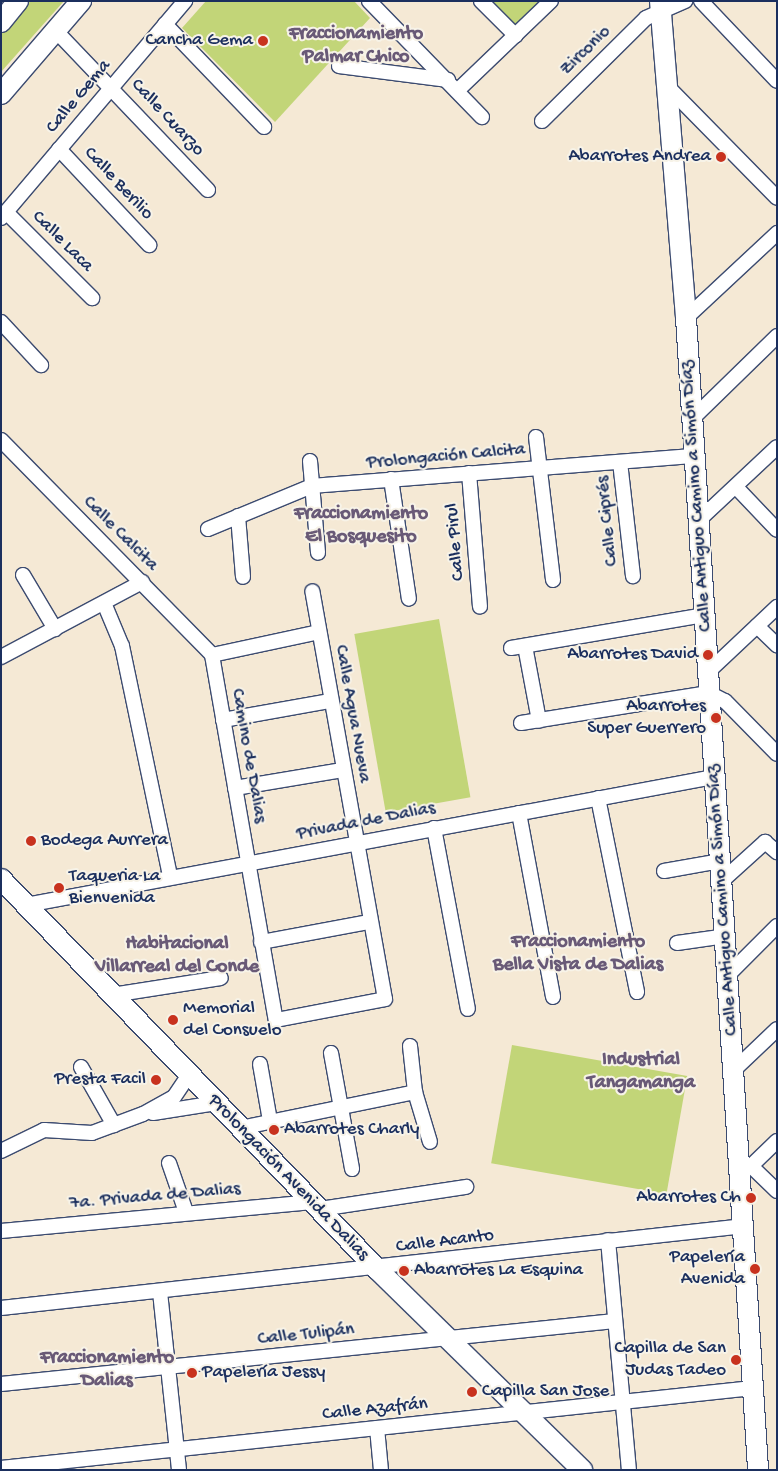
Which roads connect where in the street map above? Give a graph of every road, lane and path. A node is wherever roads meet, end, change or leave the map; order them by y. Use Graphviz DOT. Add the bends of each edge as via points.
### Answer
graph roads {
  1 [pos="18,1"];
  2 [pos="81,1"];
  3 [pos="185,1"];
  4 [pos="369,1"];
  5 [pos="481,1"];
  6 [pos="550,1"];
  7 [pos="685,1"];
  8 [pos="701,1"];
  9 [pos="661,8"];
  10 [pos="1,22"];
  11 [pos="165,24"];
  12 [pos="56,31"];
  13 [pos="516,36"];
  14 [pos="339,66"];
  15 [pos="777,81"];
  16 [pos="453,85"];
  17 [pos="666,85"];
  18 [pos="113,86"];
  19 [pos="1,94"];
  20 [pos="482,117"];
  21 [pos="542,121"];
  22 [pos="264,127"];
  23 [pos="59,149"];
  24 [pos="208,190"];
  25 [pos="777,198"];
  26 [pos="4,215"];
  27 [pos="777,233"];
  28 [pos="149,244"];
  29 [pos="92,298"];
  30 [pos="686,318"];
  31 [pos="1,322"];
  32 [pos="777,336"];
  33 [pos="41,365"];
  34 [pos="692,419"];
  35 [pos="536,437"];
  36 [pos="4,447"];
  37 [pos="777,447"];
  38 [pos="694,456"];
  39 [pos="310,461"];
  40 [pos="620,462"];
  41 [pos="539,468"];
  42 [pos="469,473"];
  43 [pos="391,480"];
  44 [pos="312,486"];
  45 [pos="736,487"];
  46 [pos="238,516"];
  47 [pos="698,521"];
  48 [pos="208,529"];
  49 [pos="777,530"];
  50 [pos="318,553"];
  51 [pos="23,575"];
  52 [pos="633,576"];
  53 [pos="244,577"];
  54 [pos="553,580"];
  55 [pos="142,582"];
  56 [pos="312,591"];
  57 [pos="409,599"];
  58 [pos="104,603"];
  59 [pos="777,606"];
  60 [pos="480,607"];
  61 [pos="705,615"];
  62 [pos="757,626"];
  63 [pos="55,629"];
  64 [pos="319,632"];
  65 [pos="777,645"];
  66 [pos="525,646"];
  67 [pos="511,648"];
  68 [pos="212,655"];
  69 [pos="1,657"];
  70 [pos="708,672"];
  71 [pos="709,693"];
  72 [pos="330,701"];
  73 [pos="223,720"];
  74 [pos="539,721"];
  75 [pos="520,723"];
  76 [pos="777,754"];
  77 [pos="342,770"];
  78 [pos="714,777"];
  79 [pos="235,788"];
  80 [pos="598,798"];
  81 [pos="519,813"];
  82 [pos="434,828"];
  83 [pos="354,844"];
  84 [pos="777,852"];
  85 [pos="248,863"];
  86 [pos="664,871"];
  87 [pos="722,871"];
  88 [pos="170,876"];
  89 [pos="1,879"];
  90 [pos="26,905"];
  91 [pos="369,922"];
  92 [pos="777,926"];
  93 [pos="726,936"];
  94 [pos="261,942"];
  95 [pos="677,943"];
  96 [pos="729,974"];
  97 [pos="221,978"];
  98 [pos="637,992"];
  99 [pos="112,995"];
  100 [pos="553,997"];
  101 [pos="468,1009"];
  102 [pos="777,1029"];
  103 [pos="410,1046"];
  104 [pos="331,1054"];
  105 [pos="260,1064"];
  106 [pos="81,1067"];
  107 [pos="734,1070"];
  108 [pos="188,1076"];
  109 [pos="415,1092"];
  110 [pos="216,1103"];
  111 [pos="341,1107"];
  112 [pos="143,1114"];
  113 [pos="270,1121"];
  114 [pos="114,1125"];
  115 [pos="240,1128"];
  116 [pos="777,1141"];
  117 [pos="430,1142"];
  118 [pos="1,1151"];
  119 [pos="169,1163"];
  120 [pos="746,1167"];
  121 [pos="352,1169"];
  122 [pos="466,1187"];
  123 [pos="777,1191"];
  124 [pos="316,1206"];
  125 [pos="186,1212"];
  126 [pos="744,1226"];
  127 [pos="1,1231"];
  128 [pos="608,1240"];
  129 [pos="378,1270"];
  130 [pos="160,1292"];
  131 [pos="1,1308"];
  132 [pos="616,1321"];
  133 [pos="451,1337"];
  134 [pos="168,1369"];
  135 [pos="1,1384"];
  136 [pos="753,1388"];
  137 [pos="623,1402"];
  138 [pos="525,1412"];
  139 [pos="377,1428"];
  140 [pos="176,1450"];
  141 [pos="1,1468"];
  142 [pos="179,1470"];
  143 [pos="381,1470"];
  144 [pos="582,1470"];
  145 [pos="629,1470"];
  146 [pos="758,1470"];
  1 -- 10 [label="main road"];
  2 -- 12 [label="main road"];
  3 -- 11 [label="street, Calle Gema"];
  4 -- 16 [label="street"];
  5 -- 13 [label="street"];
  6 -- 13 [label="street"];
  7 -- 9 [label="street, Zirconio"];
  8 -- 15 [label="street"];
  9 -- 17 [label="main road, Calle Antiguo Camino a Simón Díaz"];
  9 -- 21 [label="street, Zirconio" via="646,18"];
  11 -- 18 [label="street, Calle Gema"];
  11 -- 22 [label="street"];
  12 -- 18 [label="street, Calle Cuarzo"];
  12 -- 19 [label="main road"];
  13 -- 16 [label="street"];
  14 -- 16 [label="street"];
  16 -- 20 [label="street"];
  17 -- 25 [label="street"];
  17 -- 30 [label="main road, Calle Antiguo Camino a Simón Díaz"];
  18 -- 23 [label="street, Calle Gema"];
  18 -- 24 [label="street, Calle Cuarzo"];
  23 -- 26 [label="street, Calle Gema"];
  23 -- 28 [label="street, Calle Berilio"];
  26 -- 29 [label="street, Calle Laca"];
  27 -- 30 [label="street"];
  30 -- 34 [label="main road, Calle Antiguo Camino a Simón Díaz"];
  31 -- 33 [label="street"];
  32 -- 34 [label="street"];
  34 -- 38 [label="main road, Calle Antiguo Camino a Simón Díaz"];
  35 -- 41 [label="street"];
  36 -- 55 [label="street, Calle Calcita"];
  37 -- 45 [label="street"];
  38 -- 40 [label="street, Prolongación Calcita"];
  38 -- 47 [label="main road, Calle Antiguo Camino a Simón Díaz"];
  39 -- 44 [label="street"];
  40 -- 41 [label="street, Prolongación Calcita"];
  40 -- 52 [label="street, Calle Ciprés"];
  41 -- 42 [label="street, Prolongación Calcita"];
  41 -- 54 [label="street"];
  42 -- 43 [label="street, Prolongación Calcita"];
  42 -- 60 [label="street, Calle Pirul"];
  43 -- 44 [label="street, Prolongación Calcita"];
  43 -- 57 [label="street"];
  44 -- 46 [label="street, Prolongación Calcita"];
  44 -- 50 [label="street"];
  45 -- 47 [label="street"];
  45 -- 49 [label="street"];
  46 -- 48 [label="street, Prolongación Calcita"];
  46 -- 53 [label="street"];
  47 -- 61 [label="main road, Calle Antiguo Camino a Simón Díaz"];
  51 -- 63 [label="street"];
  55 -- 58 [label="street"];
  55 -- 68 [label="street, Calle Calcita"];
  56 -- 64 [label="street, Calle Agua Nueva"];
  58 -- 63 [label="street"];
  58 -- 88 [label="street" via="122,646"];
  59 -- 62 [label="street"];
  61 -- 66 [label="street"];
  61 -- 70 [label="main road, Calle Antiguo Camino a Simón Díaz"];
  62 -- 65 [label="street"];
  62 -- 70 [label="street"];
  63 -- 69 [label="street"];
  64 -- 68 [label="street"];
  64 -- 72 [label="street, Calle Agua Nueva"];
  66 -- 67 [label="street"];
  66 -- 74 [label="street"];
  68 -- 73 [label="street, Camino de Dalias"];
  70 -- 71 [label="main road, Calle Antiguo Camino a Simón Díaz"];
  71 -- 74 [label="street"];
  71 -- 76 [label="street" via="725,701"];
  71 -- 78 [label="main road, Calle Antiguo Camino a Simón Díaz"];
  72 -- 73 [label="street"];
  72 -- 77 [label="street, Calle Agua Nueva"];
  73 -- 79 [label="street, Camino de Dalias"];
  74 -- 75 [label="street"];
  77 -- 79 [label="street"];
  77 -- 83 [label="street, Calle Agua Nueva"];
  78 -- 80 [label="street, Privada de Dalias"];
  78 -- 87 [label="main road, Calle Antiguo Camino a Simón Díaz"];
  79 -- 85 [label="street, Camino de Dalias"];
  80 -- 81 [label="street, Privada de Dalias"];
  80 -- 98 [label="street"];
  81 -- 82 [label="street, Privada de Dalias"];
  81 -- 100 [label="street"];
  82 -- 83 [label="street, Privada de Dalias"];
  82 -- 101 [label="street"];
  83 -- 85 [label="street, Privada de Dalias"];
  83 -- 91 [label="street, Calle Agua Nueva"];
  84 -- 87 [label="street" via="765,842"];
  85 -- 88 [label="street, Privada de Dalias"];
  85 -- 94 [label="street, Camino de Dalias"];
  86 -- 87 [label="street"];
  87 -- 93 [label="main road, Calle Antiguo Camino a Simón Díaz"];
  88 -- 90 [label="street, Privada de Dalias"];
  89 -- 90 [label="main road, Prolongación Avenida Dalias"];
  90 -- 99 [label="main road, Prolongación Avenida Dalias"];
  91 -- 94 [label="street"];
  91 -- 94 [label="street, Calle Agua Nueva" via="384,999 276,1020"];
  92 -- 96 [label="street"];
  93 -- 95 [label="street"];
  93 -- 96 [label="main road, Calle Antiguo Camino a Simón Díaz"];
  96 -- 107 [label="main road, Calle Antiguo Camino a Simón Díaz"];
  97 -- 99 [label="street"];
  99 -- 108 [label="main road, Prolongación Avenida Dalias"];
  102 -- 107 [label="street"];
  103 -- 109 [label="street"];
  104 -- 111 [label="street"];
  105 -- 113 [label="street"];
  106 -- 114 [label="street"];
  107 -- 120 [label="main road, Calle Antiguo Camino a Simón Díaz"];
  108 -- 110 [label="main road, Prolongación Avenida Dalias"];
  108 -- 112 [label="street" via="174,1098"];
  109 -- 111 [label="street"];
  109 -- 117 [label="street"];
  110 -- 112 [label="street"];
  110 -- 115 [label="main road, Prolongación Avenida Dalias"];
  111 -- 113 [label="street"];
  111 -- 121 [label="street"];
  112 -- 114 [label="street"];
  113 -- 115 [label="street"];
  114 -- 118 [label="street" via="80,1134 44,1130"];
  115 -- 124 [label="main road, Prolongación Avenida Dalias"];
  116 -- 120 [label="street"];
  119 -- 125 [label="street"];
  120 -- 123 [label="street"];
  120 -- 126 [label="main road, Calle Antiguo Camino a Simón Díaz"];
  122 -- 124 [label="street, 7a. Privada de Dalias"];
  124 -- 125 [label="street, 7a. Privada de Dalias"];
  124 -- 129 [label="main road, Prolongación Avenida Dalias"];
  125 -- 127 [label="street, 7a. Privada de Dalias"];
  126 -- 128 [label="street, Calle Acanto"];
  126 -- 136 [label="main road, Calle Antiguo Camino a Simón Díaz"];
  128 -- 129 [label="street, Calle Acanto"];
  128 -- 132 [label="street"];
  129 -- 130 [label="street, Calle Acanto"];
  129 -- 133 [label="main road, Prolongación Avenida Dalias"];
  130 -- 131 [label="street, Calle Acanto"];
  130 -- 134 [label="street"];
  132 -- 133 [label="street, Calle Tulipán"];
  132 -- 137 [label="street"];
  133 -- 134 [label="street, Calle Tulipán"];
  133 -- 138 [label="main road, Prolongación Avenida Dalias"];
  134 -- 135 [label="street, Calle Tulipán"];
  134 -- 140 [label="street"];
  136 -- 137 [label="street, Calle Azafrán"];
  136 -- 146 [label="main road, Calle Antiguo Camino a Simón Díaz"];
  137 -- 138 [label="street, Calle Azafrán"];
  137 -- 145 [label="street"];
  138 -- 139 [label="street, Calle Azafrán"];
  138 -- 144 [label="main road, Prolongación Avenida Dalias"];
  139 -- 140 [label="street, Calle Azafrán"];
  139 -- 143 [label="street"];
  140 -- 141 [label="street, Calle Azafrán"];
  140 -- 142 [label="street"];
}
